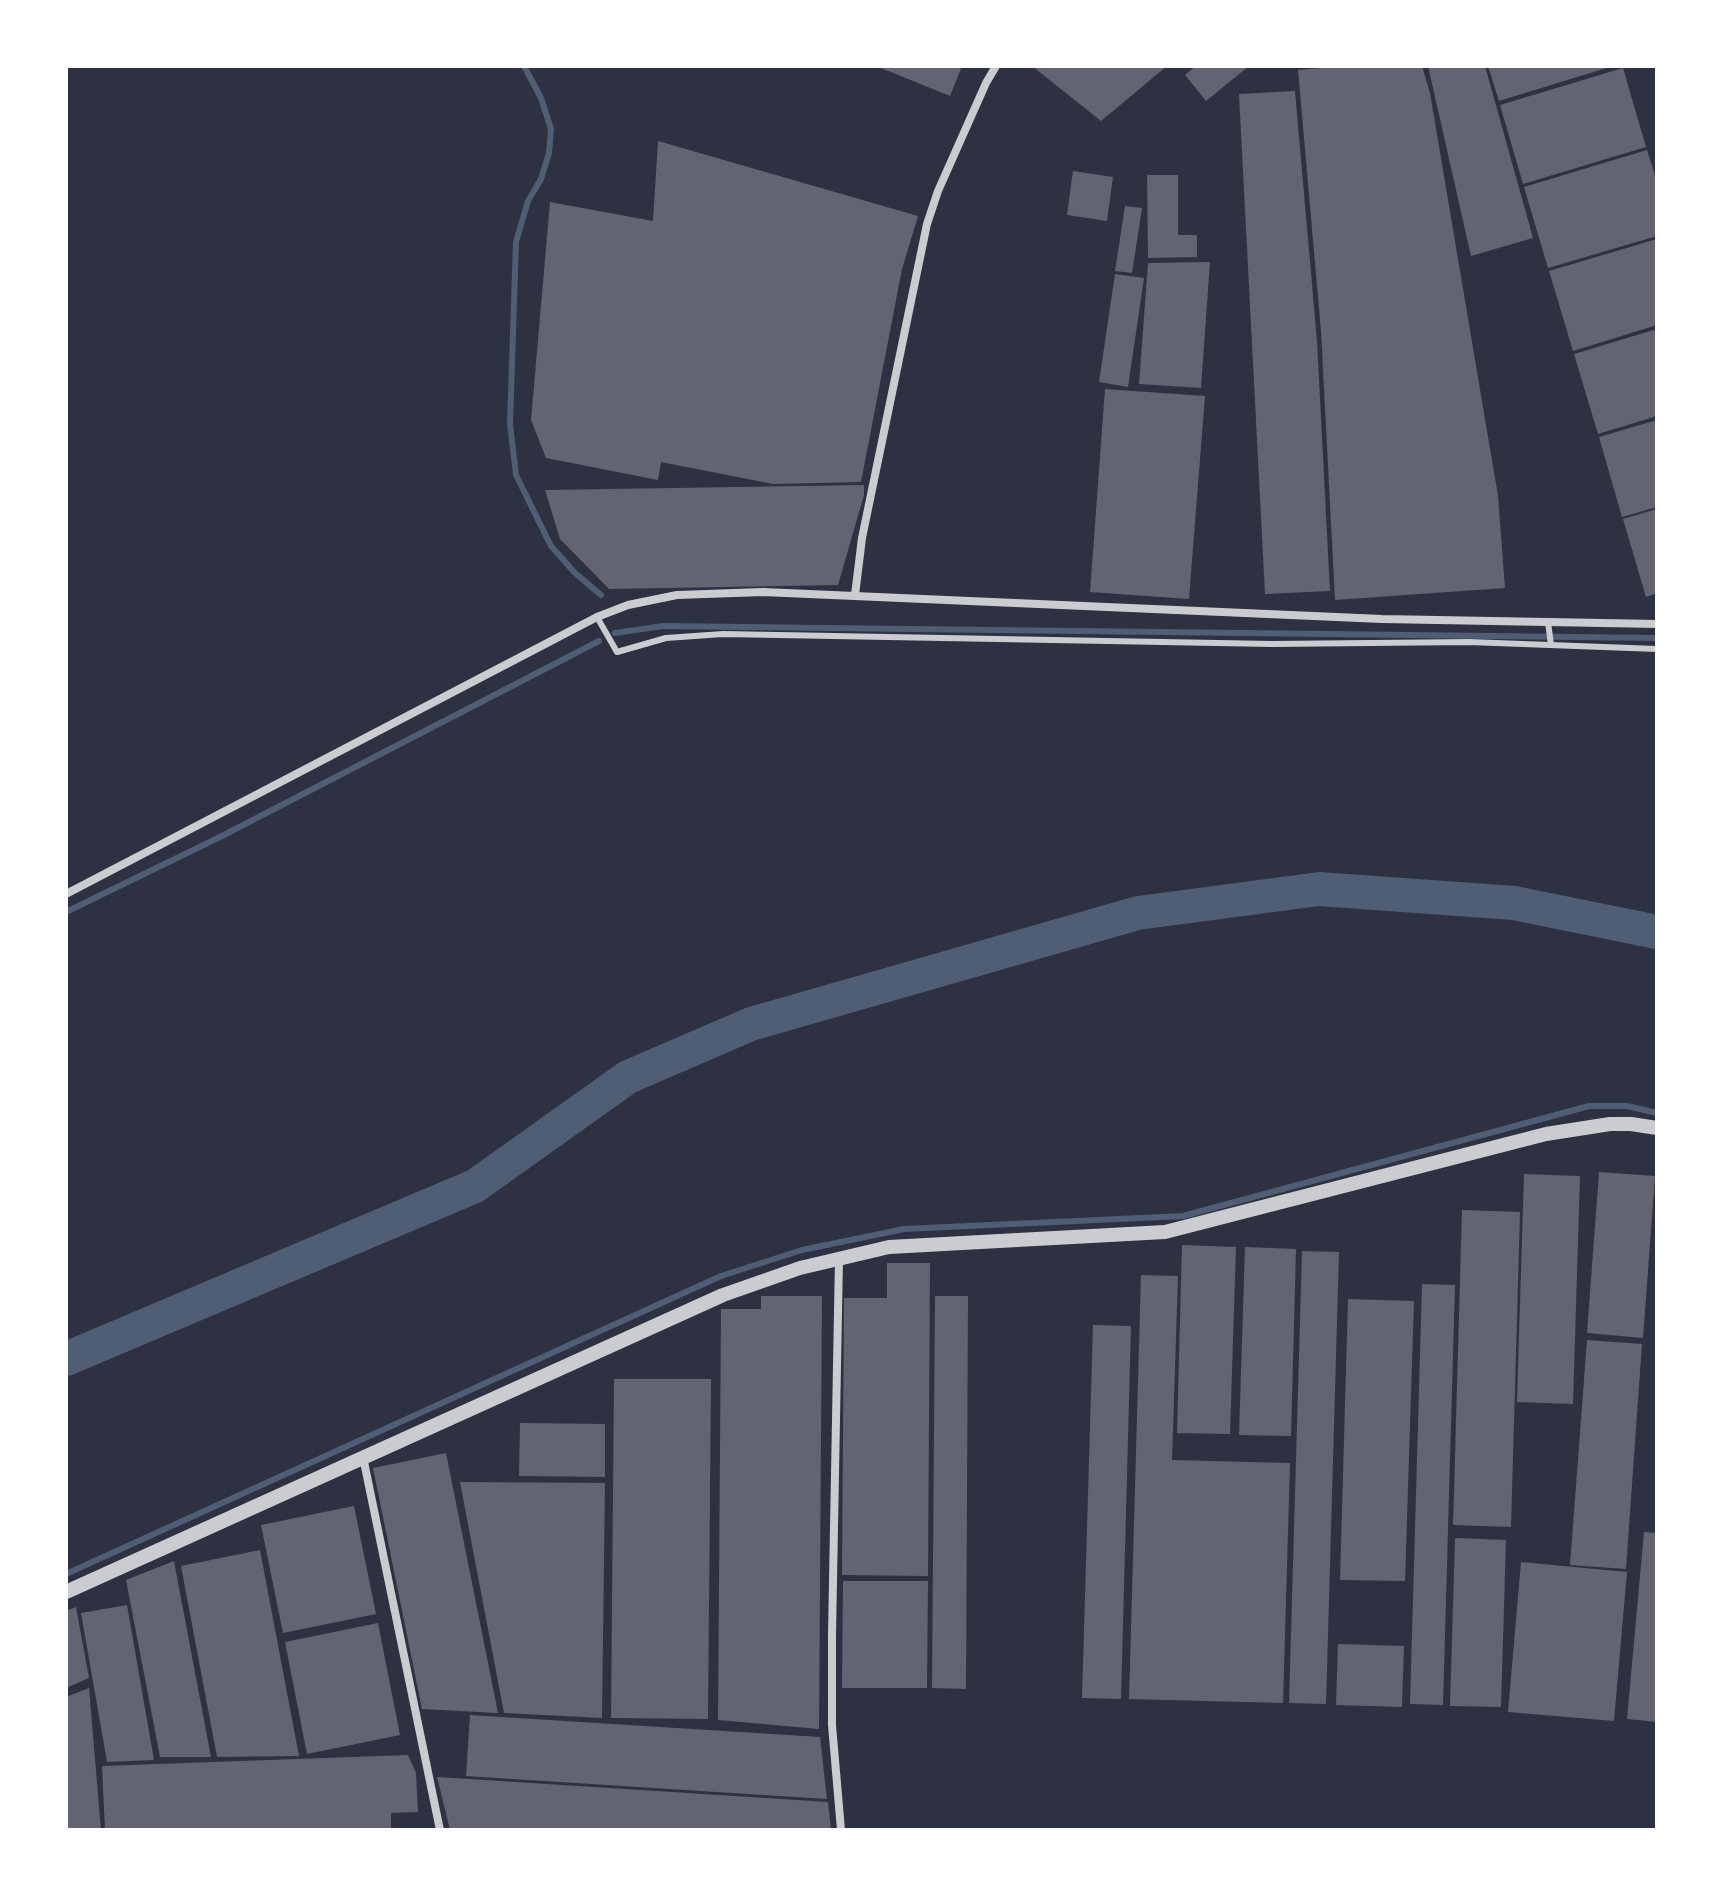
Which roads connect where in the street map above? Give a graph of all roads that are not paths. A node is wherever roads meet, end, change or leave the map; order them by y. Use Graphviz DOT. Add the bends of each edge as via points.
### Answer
graph roads {
  1 [pos="996,66"];
  2 [pos="855,595"];
  3 [pos="597,617"];
  4 [pos="1657,624"];
  5 [pos="1548,625"];
  6 [pos="1550,643"];
  7 [pos="1657,649"];
  8 [pos="66,894"];
  9 [pos="1657,1128"];
  10 [pos="839,1258"];
  11 [pos="363,1457"];
  12 [pos="66,1592"];
  13 [pos="440,1830"];
  14 [pos="841,1830"];
  1 -- 2 [label="street" via="927,224"];
  2 -- 3 [label="street" via="677,595"];
  2 -- 5 [label="street"];
  3 -- 6 [label="lane" via="617,652 666,638 723,634 1272,644"];
  3 -- 8 [label="street"];
  4 -- 5 [label="street"];
  5 -- 6 [label="lane"];
  6 -- 7 [label="lane"];
  9 -- 10 [label="street" via="1610,1124 1546,1134 1165,1232 889,1247"];
  10 -- 11 [label="street" via="723,1295"];
  10 -- 14 [label="street" via="832,1725"];
  11 -- 12 [label="street"];
  11 -- 13 [label="street"];
}
